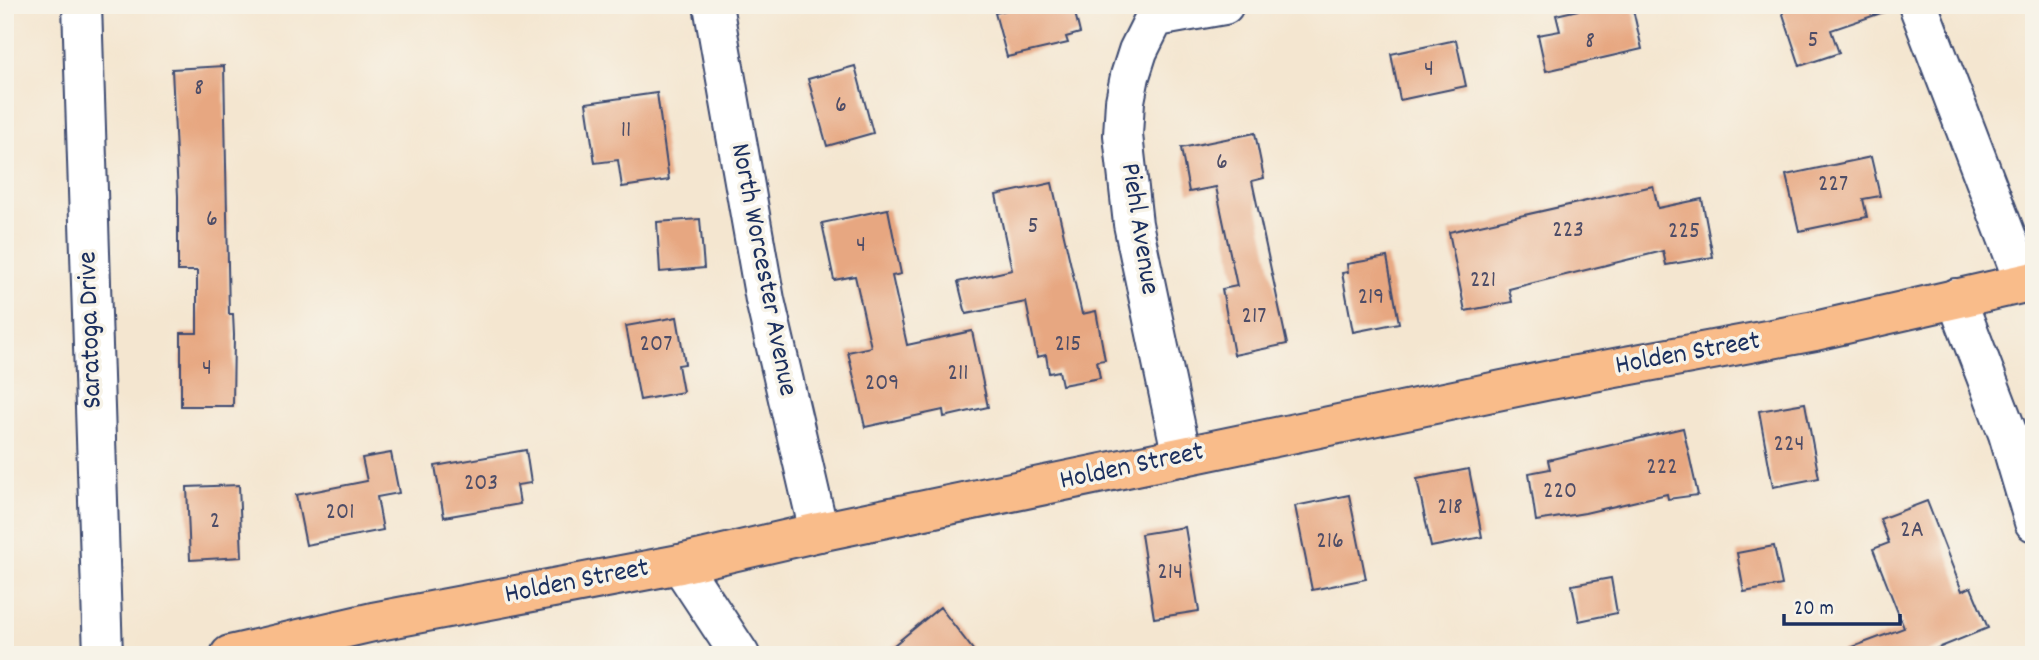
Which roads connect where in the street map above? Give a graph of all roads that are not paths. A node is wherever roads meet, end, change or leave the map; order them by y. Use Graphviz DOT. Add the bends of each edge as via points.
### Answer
graph roads {
  1 [pos="82,5"];
  2 [pos="713,5"];
  3 [pos="1224,5"];
  4 [pos="1918,5"];
  5 [pos="1159,11"];
  6 [pos="2029,282"];
  7 [pos="1956,298"];
  8 [pos="1182,457"];
  9 [pos="2034,522"];
  10 [pos="819,532"];
  11 [pos="680,564"];
  12 [pos="103,655"];
  13 [pos="230,655"];
  14 [pos="740,655"];
  1 -- 12 [label="street, Saratoga Drive"];
  2 -- 10 [label="street, North Worcester Avenue" via="765,300"];
  3 -- 5 [label="street"];
  4 -- 6 [label="street"];
  5 -- 8 [label="street, Piehl Avenue" via="1130,76 1123,135 1133,224"];
  6 -- 7 [label="main road, Holden Street"];
  7 -- 8 [label="main road, Holden Street" via="1815,331 1550,380"];
  7 -- 9 [label="street" via="2008,434"];
  8 -- 10 [label="main road, Holden Street"];
  10 -- 11 [label="main road, Holden Street"];
  11 -- 13 [label="main road, Holden Street" via="373,622"];
  11 -- 14 [label="street"];
}
